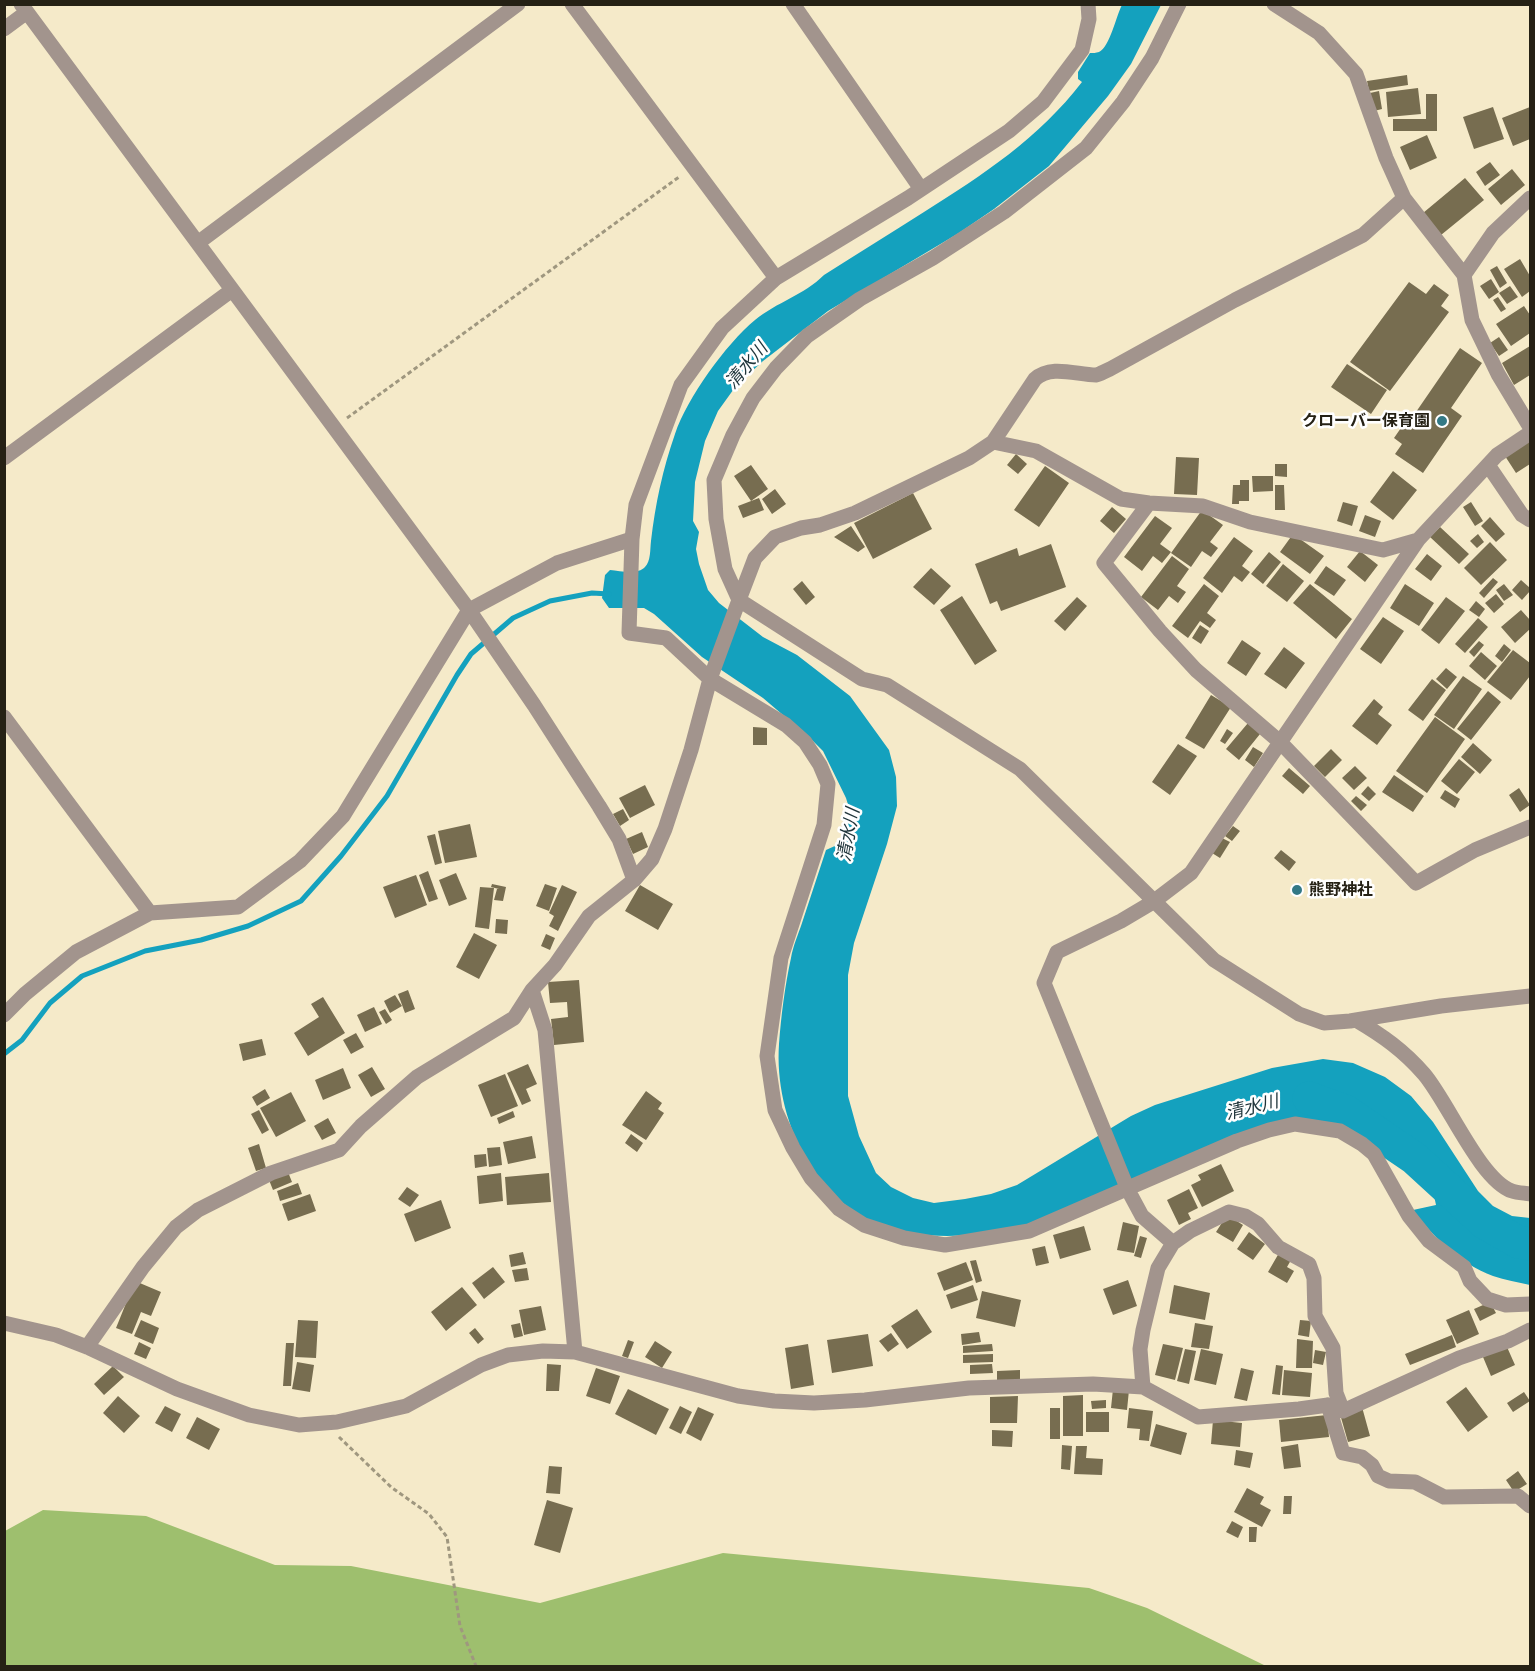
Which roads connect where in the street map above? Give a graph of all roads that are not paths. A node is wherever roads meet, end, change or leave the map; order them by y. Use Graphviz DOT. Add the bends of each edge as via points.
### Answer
graph roads {
  1 [pos="518,4"];
  2 [pos="572,4"];
  3 [pos="793,4"];
  4 [pos="1088,4"];
  5 [pos="1179,4"];
  6 [pos="1274,4"];
  7 [pos="24,8"];
  8 [pos="4,29"];
  9 [pos="921,189"];
  10 [pos="1404,198"];
  11 [pos="1530,198"];
  12 [pos="199,242"];
  13 [pos="1464,275"];
  14 [pos="776,278"];
  15 [pos="232,290"];
  16 [pos="1530,427"];
  17 [pos="1530,433"];
  18 [pos="993,442"];
  19 [pos="4,458"];
  20 [pos="1488,465"];
  21 [pos="1149,503"];
  22 [pos="1530,520"];
  23 [pos="632,539"];
  24 [pos="1418,540"];
  25 [pos="739,600"];
  26 [pos="472,616"];
  27 [pos="710,679"];
  28 [pos="4,717"];
  29 [pos="1280,742"];
  30 [pos="1530,827"];
  31 [pos="634,880"];
  32 [pos="1153,902"];
  33 [pos="150,913"];
  34 [pos="532,990"];
  35 [pos="1530,996"];
  36 [pos="4,1015"];
  37 [pos="1356,1020"];
  38 [pos="1128,1190"];
  39 [pos="1530,1194"];
  40 [pos="1173,1243"];
  41 [pos="1530,1304"];
  42 [pos="4,1323"];
  43 [pos="1530,1330"];
  44 [pos="87,1347"];
  45 [pos="575,1352"];
  46 [pos="1143,1387"];
  47 [pos="1328,1405"];
  48 [pos="1343,1411"];
  49 [pos="1530,1506"];
  1 -- 12 [label="street"];
  2 -- 14 [label="street"];
  3 -- 9 [label="street"];
  4 -- 9 [label="street" via="1082,51 1043,102 1009,131"];
  5 -- 25 [label="street" via="1124,102 1086,148 1004,212 860,299 807,336 753,398 714,480 725,569"];
  6 -- 10 [label="street" via="1319,33 1356,74"];
  7 -- 8 [label="street"];
  7 -- 12 [label="street"];
  9 -- 14 [label="street"];
  10 -- 13 [label="street"];
  10 -- 18 [label="street" via="1363,235 1110,369 1096,375 1041,373"];
  11 -- 13 [label="street" via="1493,233"];
  12 -- 15 [label="street"];
  13 -- 16 [label="street" via="1472,320"];
  14 -- 23 [label="street" via="722,328 681,385 636,505"];
  15 -- 19 [label="street"];
  15 -- 26 [label="street"];
  17 -- 20 [label="street"];
  18 -- 21 [label="street" via="1036,451 1121,498"];
  18 -- 25 [label="street" via="969,458 855,513 775,537 755,558"];
  20 -- 22 [label="street" via="1522,515"];
  20 -- 24 [label="street"];
  21 -- 24 [label="street" via="1203,507 1250,522 1383,550"];
  21 -- 29 [label="street" via="1104,562 1196,670"];
  23 -- 26 [label="street" via="556,563"];
  23 -- 27 [label="street" via="629,633 666,638"];
  24 -- 29 [label="street"];
  25 -- 27 [label="street"];
  25 -- 32 [label="street" via="862,679 887,685 1020,769"];
  26 -- 31 [label="street" via="619,839"];
  26 -- 33 [label="street" via="343,816 300,861 238,907"];
  27 -- 31 [label="street" via="665,829 652,859"];
  27 -- 38 [label="street" via="786,725 806,742 828,784 824,825 781,958 767,1056 775,1110 811,1178 840,1209 864,1225 904,1238 945,1245 1029,1231"];
  28 -- 33 [label="street"];
  29 -- 30 [label="street" via="1416,883 1475,850"];
  29 -- 32 [label="street" via="1191,873"];
  31 -- 34 [label="street" via="589,916"];
  32 -- 37 [label="street" via="1214,960 1299,1014 1324,1023"];
  32 -- 38 [label="street" via="1057,952 1044,983"];
  33 -- 36 [label="street" via="76,952"];
  34 -- 44 [label="street" via="514,1018 417,1077 339,1150 271,1173 198,1210 176,1227"];
  34 -- 45 [label="street" via="545,1030"];
  35 -- 37 [label="street"];
  37 -- 39 [label="street" via="1390,1041 1424,1075 1485,1170 1511,1190"];
  38 -- 40 [label="street" via="1142,1216"];
  38 -- 41 [label="street" via="1269,1130 1295,1124 1340,1131 1374,1154 1409,1216 1429,1241 1464,1267 1470,1281 1487,1299 1506,1305"];
  40 -- 46 [label="street" via="1158,1268 1143,1330"];
  40 -- 48 [label="street" via="1229,1212 1258,1224 1278,1247 1309,1264 1314,1278 1315,1316 1333,1348 1336,1393"];
  42 -- 44 [label="street"];
  43 -- 48 [label="street"];
  44 -- 45 [label="street" via="177,1389 249,1415 299,1425 337,1422 406,1406 481,1365 508,1355"];
  45 -- 46 [label="street" via="738,1396 774,1401 814,1403 990,1388 1093,1384"];
  46 -- 47 [label="street" via="1198,1417"];
  47 -- 48 [label="street"];
  47 -- 49 [label="street" via="1343,1453 1362,1457 1378,1476 1389,1481 1415,1482 1444,1497 1518,1496"];
}
